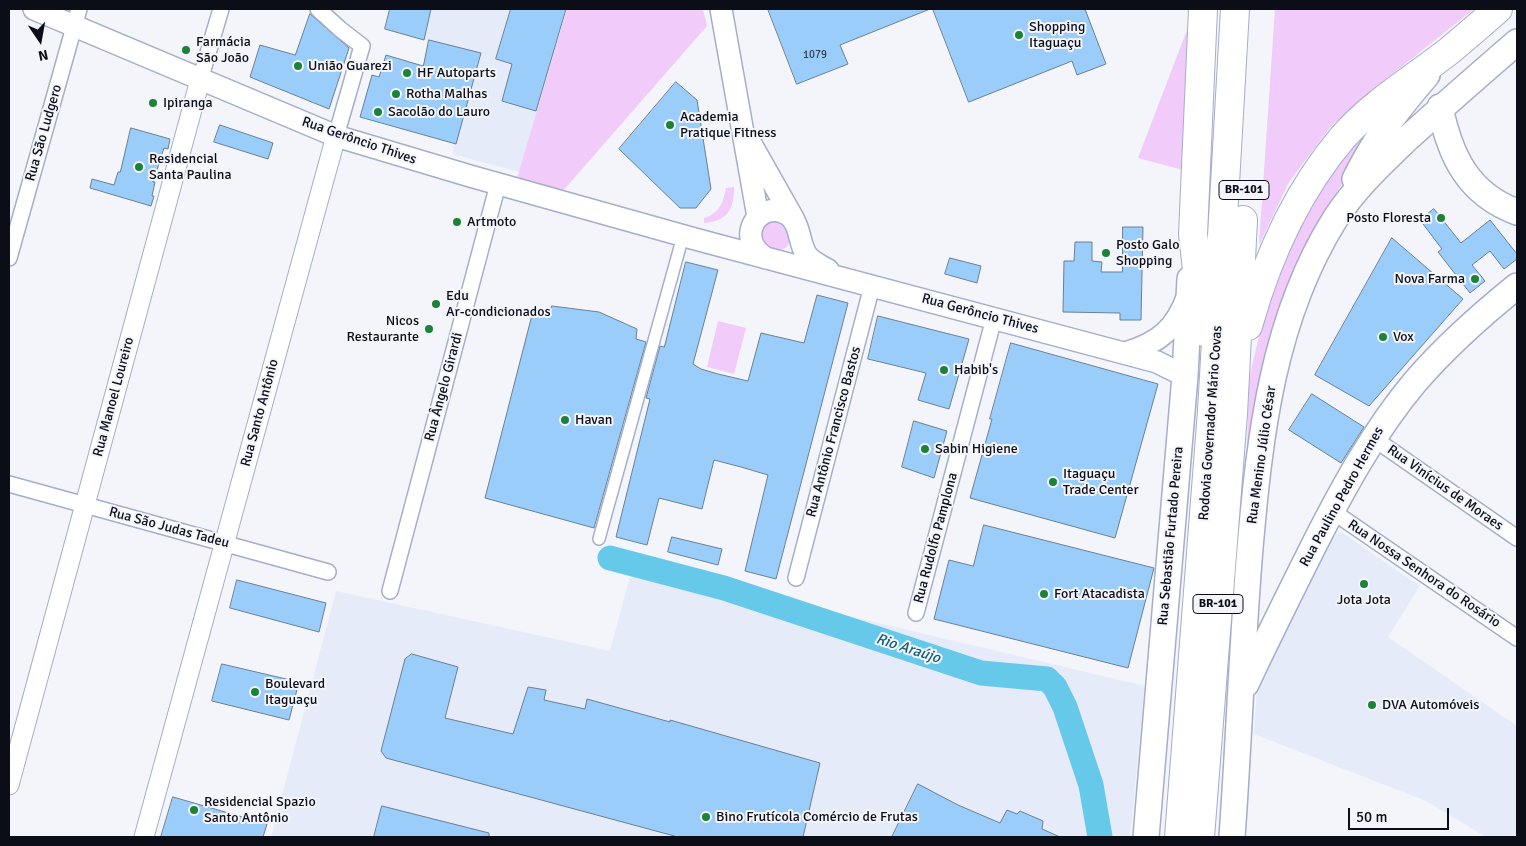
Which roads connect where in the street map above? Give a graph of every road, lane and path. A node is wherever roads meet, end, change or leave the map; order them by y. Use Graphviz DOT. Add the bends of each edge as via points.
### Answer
graph roads {
  1 [pos="34,9"];
  2 [pos="221,9"];
  3 [pos="318,9"];
  4 [pos="721,9"];
  5 [pos="1235,9"];
  6 [pos="1254,9"];
  7 [pos="1498,9"];
  8 [pos="1203,11"];
  9 [pos="76,17"];
  10 [pos="1517,42"];
  11 [pos="1449,51"];
  12 [pos="200,80"];
  13 [pos="1440,107"];
  14 [pos="744,133"];
  15 [pos="336,136"];
  16 [pos="498,184"];
  17 [pos="1517,212"];
  18 [pos="1336,218"];
  19 [pos="754,224"];
  20 [pos="797,227"];
  21 [pos="1193,234"];
  22 [pos="689,237"];
  23 [pos="9,258"];
  24 [pos="770,259"];
  25 [pos="834,275"];
  26 [pos="872,286"];
  27 [pos="1517,286"];
  28 [pos="1189,293"];
  29 [pos="994,318"];
  30 [pos="1187,334"];
  31 [pos="1125,354"];
  32 [pos="1157,362"];
  33 [pos="1235,370"];
  34 [pos="1184,376"];
  35 [pos="1212,411"];
  36 [pos="1373,438"];
  37 [pos="9,484"];
  38 [pos="85,505"];
  39 [pos="1332,511"];
  40 [pos="1517,538"];
  41 [pos="599,539"];
  42 [pos="224,544"];
  43 [pos="328,572"];
  44 [pos="796,578"];
  45 [pos="390,591"];
  46 [pos="1282,609"];
  47 [pos="1245,612"];
  48 [pos="916,613"];
  49 [pos="1517,638"];
  50 [pos="1241,695"];
  51 [pos="9,785"];
  52 [pos="144,837"];
  53 [pos="1146,837"];
  54 [pos="1179,837"];
  55 [pos="1200,837"];
  56 [pos="1232,837"];
  1 -- 9 [label="main road, Rua Gerôncio Thives"];
  2 -- 12 [label="street, Rua Manoel Loureiro"];
  3 -- 15 [label="street, Rua Santo Antônio" via="362,46"];
  4 -- 14 [label="main road"];
  5 -- 35 [label="highway, Rodovia Governador Mário Covas / BR-101"];
  6 -- 33 [label="highway, Rodovia Governador Mário Covas / BR-101"];
  7 -- 11 [label="highway"];
  8 -- 21 [label="highway"];
  9 -- 12 [label="main road, Rua Gerôncio Thives"];
  9 -- 23 [label="street, Rua São Ludgero"];
  10 -- 13 [label="main road, Rua Menino Júlio César"];
  11 -- 18 [label="main road" via="1396,111 1376,140"];
  11 -- 33 [label="highway" via="1383,100 1344,137 1303,193 1258,289"];
  12 -- 15 [label="main road, Rua Gerôncio Thives"];
  12 -- 38 [label="street, Rua Manoel Loureiro"];
  13 -- 17 [label="main road" via="1450,145 1470,180 1493,201"];
  13 -- 18 [label="main road, Rua Menino Júlio César" via="1365,180"];
  14 -- 19 [label="main road"];
  14 -- 20 [label="main road"];
  15 -- 16 [label="main road, Rua Gerôncio Thives"];
  15 -- 42 [label="street, Rua Santo Antônio"];
  16 -- 22 [label="main road, Rua Gerôncio Thives"];
  16 -- 45 [label="street, Rua Ângelo Girardi"];
  18 -- 47 [label="main road, Rua Menino Júlio César" via="1312,258 1297,294 1274,370 1263,427"];
  19 -- 20 [label="main road" via="765,212 773,211 782,212"];
  19 -- 22 [label="main road" via="741,238"];
  19 -- 24 [label="main road" via="750,240 753,248"];
  20 -- 24 [label="main road" via="798,240 793,252 782,258"];
  20 -- 25 [label="main road" via="807,256"];
  21 -- 28 [label="main road, Rua Sebastião Furtado Pereira"];
  21 -- 35 [label="highway"];
  22 -- 24 [label="main road, Rua Gerôncio Thives"];
  22 -- 41 [label="street"];
  24 -- 25 [label="main road, Rua Gerôncio Thives"];
  25 -- 26 [label="main road, Rua Gerôncio Thives"];
  26 -- 29 [label="main road, Rua Gerôncio Thives"];
  26 -- 44 [label="street, Rua Antônio Francisco Bastos"];
  27 -- 36 [label="main road, Rua Paulino Pedro Hermes" via="1437,357"];
  28 -- 30 [label="main road, Rua Sebastião Furtado Pereira"];
  28 -- 31 [label="main road" via="1182,313 1167,331 1140,349"];
  29 -- 31 [label="main road, Rua Gerôncio Thives"];
  29 -- 48 [label="street, Rua Rudolfo Pamplona"];
  30 -- 32 [label="main road" via="1176,351"];
  30 -- 34 [label="main road, Rua Sebastião Furtado Pereira"];
  31 -- 32 [label="main road, Rua Gerôncio Thives"];
  32 -- 34 [label="main road, Rua Gerôncio Thives"];
  33 -- 55 [label="highway, Rodovia Governador Mário Covas / BR-101"];
  34 -- 53 [label="main road, Rua Sebastião Furtado Pereira"];
  35 -- 54 [label="highway, Rodovia Governador Mário Covas / BR-101"];
  36 -- 39 [label="main road, Rua Paulino Pedro Hermes"];
  36 -- 40 [label="street, Rua Vinícius de Moraes"];
  37 -- 38 [label="street, Rua São Judas Tadeu"];
  38 -- 42 [label="street, Rua São Judas Tadeu"];
  38 -- 51 [label="street, Rua Manoel Loureiro"];
  39 -- 46 [label="main road, Rua Paulino Pedro Hermes"];
  39 -- 49 [label="street, Rua Nossa Senhora do Rosário"];
  42 -- 43 [label="street, Rua São Judas Tadeu"];
  42 -- 52 [label="street, Rua Santo Antônio"];
  46 -- 47 [label="main road"];
  46 -- 50 [label="main road, Rua Paulino Pedro Hermes"];
  47 -- 50 [label="main road, Rua Menino Júlio César"];
  50 -- 56 [label="main road, Rua Menino Júlio César"];
}
